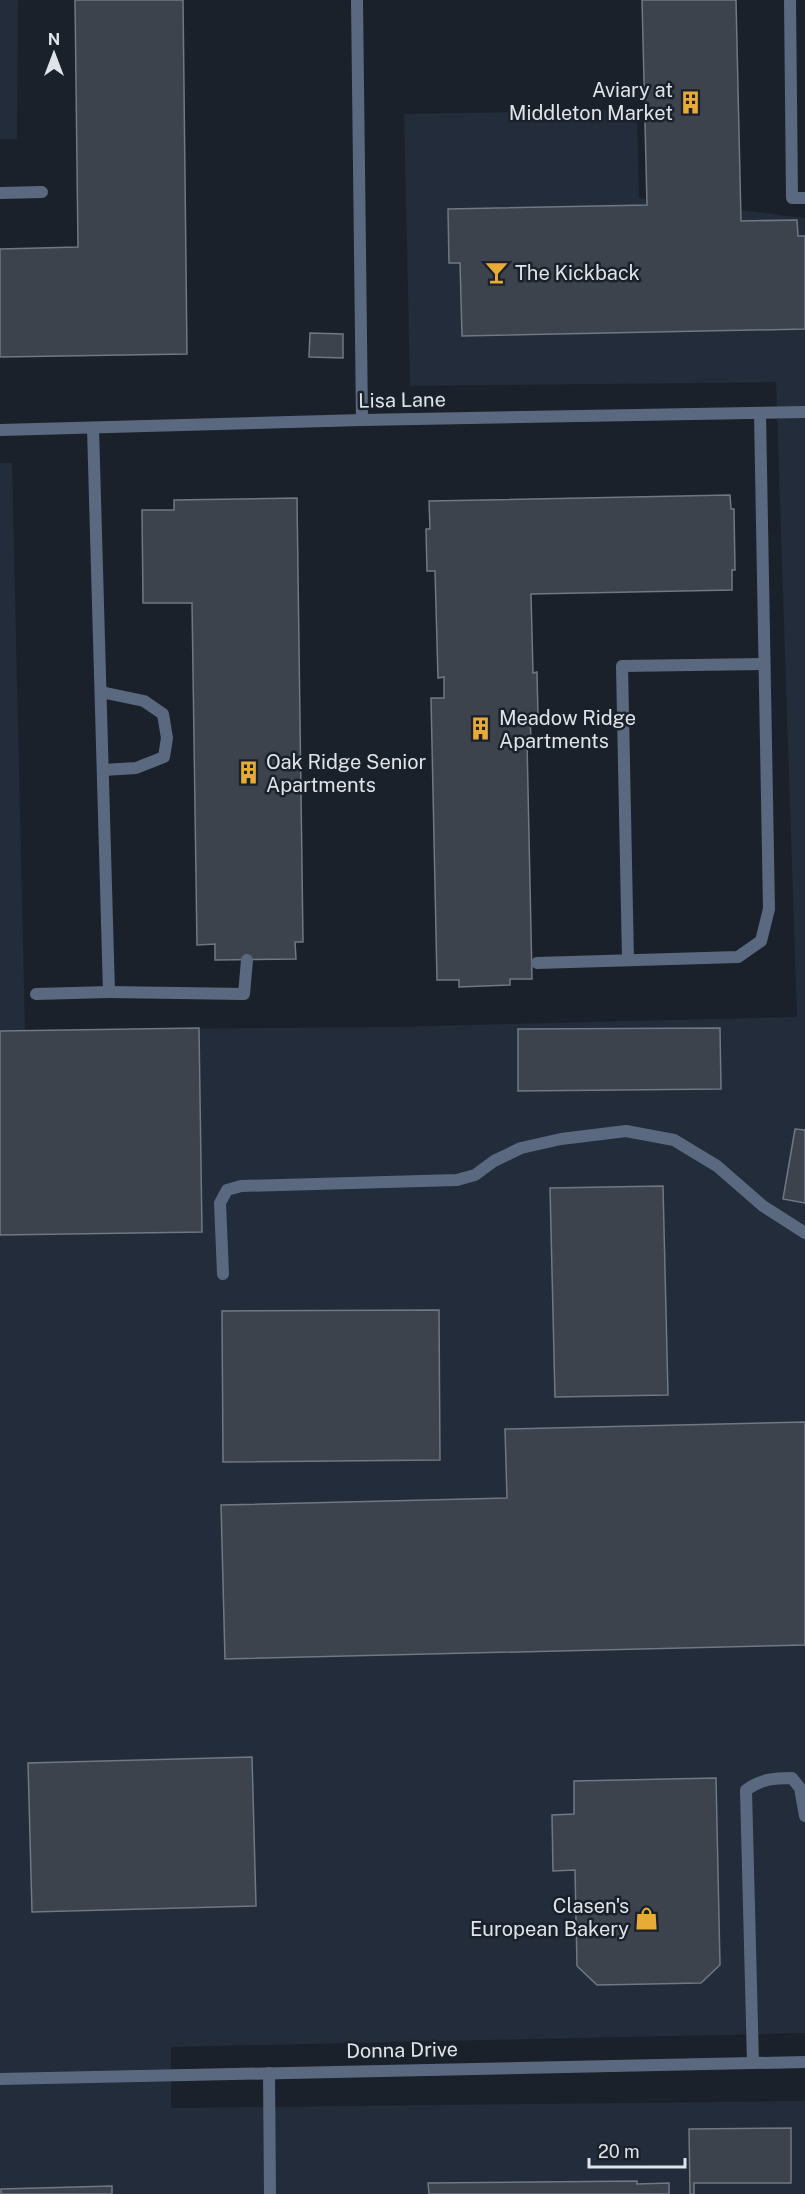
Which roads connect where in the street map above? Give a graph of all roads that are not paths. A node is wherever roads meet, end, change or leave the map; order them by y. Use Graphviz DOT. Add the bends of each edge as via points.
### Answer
graph roads {
  1 [pos="357,0"];
  2 [pos="790,0"];
  3 [pos="42,192"];
  4 [pos="0,193"];
  5 [pos="805,198"];
  6 [pos="805,412"];
  7 [pos="759,413"];
  8 [pos="362,420"];
  9 [pos="93,428"];
  10 [pos="0,430"];
  11 [pos="763,664"];
  12 [pos="102,692"];
  13 [pos="103,770"];
  14 [pos="247,960"];
  15 [pos="627,960"];
  16 [pos="537,963"];
  17 [pos="109,992"];
  18 [pos="36,994"];
  19 [pos="805,1233"];
  20 [pos="223,1274"];
  21 [pos="805,1816"];
  22 [pos="805,2062"];
  23 [pos="753,2063"];
  24 [pos="269,2073"];
  25 [pos="0,2079"];
  26 [pos="270,2194"];
  1 -- 8 [label="street"];
  2 -- 5 [label="street" via="792,198"];
  3 -- 4 [label="street"];
  6 -- 7 [label="street, Lisa Lane"];
  7 -- 8 [label="street, Lisa Lane"];
  7 -- 11 [label="street"];
  8 -- 9 [label="street, Lisa Lane"];
  9 -- 10 [label="street, Lisa Lane"];
  9 -- 12 [label="street"];
  11 -- 15 [label="street" via="769,909 761,941 738,957"];
  11 -- 15 [label="street" via="622,666"];
  12 -- 13 [label="street"];
  12 -- 13 [label="street" via="144,701 163,714 167,738 164,757 136,768"];
  13 -- 17 [label="street"];
  14 -- 17 [label="street" via="244,994"];
  15 -- 16 [label="street"];
  17 -- 18 [label="street"];
  19 -- 20 [label="street" via="763,1206 717,1166 674,1140 626,1131 521,1148 475,1175 458,1180 241,1186 227,1190 220,1203"];
  21 -- 23 [label="street" via="800,1788 792,1778 771,1778 746,1790"];
  22 -- 23 [label="street, Donna Drive"];
  23 -- 24 [label="street, Donna Drive"];
  24 -- 25 [label="street, Donna Drive"];
  24 -- 26 [label="street"];
}
